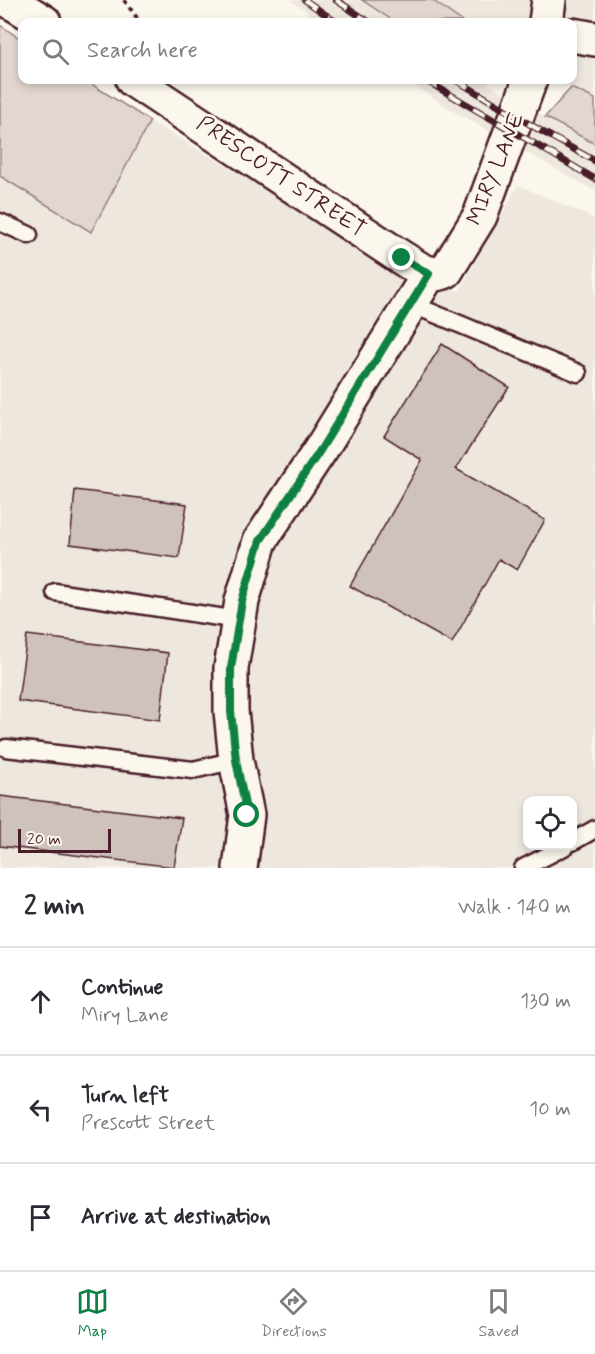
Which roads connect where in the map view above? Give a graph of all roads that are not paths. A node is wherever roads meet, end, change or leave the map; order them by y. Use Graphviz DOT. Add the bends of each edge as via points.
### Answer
graph roads {
  1 [pos="8,0"];
  2 [pos="549,0"];
  3 [pos="37,18"];
  4 [pos="547,18"];
  5 [pos="577,36"];
  6 [pos="595,39"];
  7 [pos="139,84"];
  8 [pos="529,84"];
  9 [pos="0,222"];
  10 [pos="29,235"];
  11 [pos="429,274"];
  12 [pos="411,304"];
  13 [pos="578,373"];
  14 [pos="55,592"];
  15 [pos="238,620"];
  16 [pos="6,748"];
  17 [pos="236,760"];
  18 [pos="595,829"];
  19 [pos="577,840"];
  20 [pos="559,850"];
  21 [pos="240,868"];
  22 [pos="524,868"];
  1 -- 3 [label="street"];
  2 -- 4 [label="street"];
  5 -- 6 [label="street"];
  7 -- 11 [label="street, PRESCOTT STREET"];
  8 -- 11 [label="street, MIRY LANE" via="480,216 446,271"];
  9 -- 10 [label="lane"];
  11 -- 12 [label="street, MIRY LANE"];
  12 -- 13 [label="lane"];
  12 -- 15 [label="street, MIRY LANE" via="260,541"];
  14 -- 15 [label="lane"];
  15 -- 17 [label="street, MIRY LANE" via="231,668"];
  16 -- 17 [label="lane" via="193,770"];
  17 -- 21 [label="street, MIRY LANE" via="247,815"];
  18 -- 19 [label="lane"];
  20 -- 22 [label="lane"];
}
